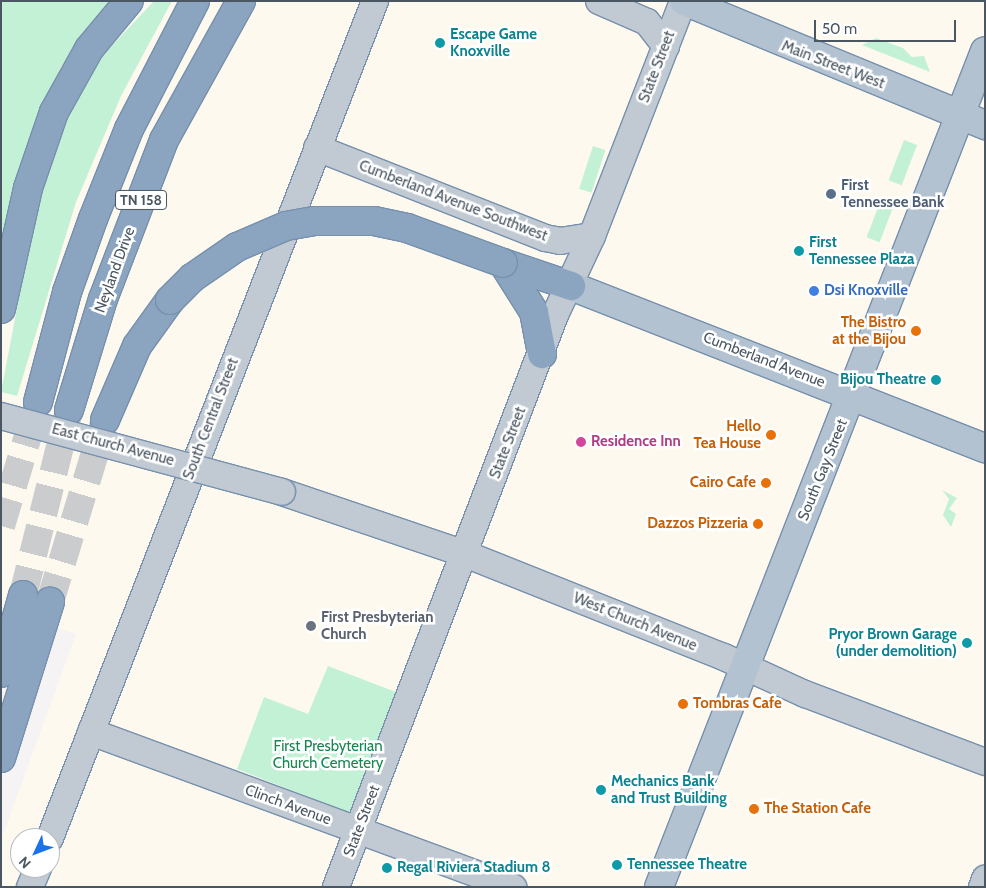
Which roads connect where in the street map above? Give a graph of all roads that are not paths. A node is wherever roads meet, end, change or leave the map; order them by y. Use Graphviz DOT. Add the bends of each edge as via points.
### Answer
graph roads {
  1 [pos="129,1"];
  2 [pos="195,1"];
  3 [pos="241,1"];
  4 [pos="375,1"];
  5 [pos="599,1"];
  6 [pos="683,1"];
  7 [pos="666,46"];
  8 [pos="985,52"];
  9 [pos="973,120"];
  10 [pos="317,148"];
  11 [pos="592,236"];
  12 [pos="503,263"];
  13 [pos="571,286"];
  14 [pos="1,309"];
  15 [pos="542,354"];
  16 [pos="853,396"];
  17 [pos="38,402"];
  18 [pos="69,410"];
  19 [pos="1,416"];
  20 [pos="105,420"];
  21 [pos="985,448"];
  22 [pos="282,492"];
  23 [pos="465,554"];
  24 [pos="23,595"];
  25 [pos="50,602"];
  26 [pos="744,667"];
  27 [pos="1,672"];
  28 [pos="92,732"];
  29 [pos="1,758"];
  30 [pos="985,762"];
  31 [pos="54,828"];
  32 [pos="359,828"];
  33 [pos="985,879"];
  34 [pos="336,887"];
  35 [pos="513,887"];
  36 [pos="659,887"];
  37 [pos="982,887"];
  1 -- 14 [label="highway" via="70,77 38,151"];
  2 -- 17 [label="highway, TN 158" via="129,129 97,210 66,292"];
  3 -- 18 [label="highway, Neyland Drive / TN 158" via="164,140 103,299"];
  4 -- 10 [label="street, South Central Street"];
  5 -- 7 [label="street" via="647,22"];
  6 -- 7 [label="street, State Street"];
  6 -- 9 [label="main road, Main Street West"];
  7 -- 11 [label="street, State Street"];
  8 -- 9 [label="main road, South Gay Street"];
  9 -- 16 [label="main road, South Gay Street"];
  10 -- 11 [label="street, Cumberland Avenue Southwest" via="545,238 560,241"];
  10 -- 28 [label="street, South Central Street"];
  11 -- 13 [label="street, State Street"];
  12 -- 13 [label="highway"];
  12 -- 15 [label="highway" via="534,312"];
  12 -- 20 [label="highway, bridge" via="407,228 374,221 314,221 286,226 237,247 192,278 170,300 137,346"];
  13 -- 15 [label="street, State Street"];
  13 -- 16 [label="main road, Cumberland Avenue"];
  15 -- 23 [label="street, State Street"];
  16 -- 21 [label="main road, Cumberland Avenue"];
  16 -- 26 [label="main road, South Gay Street"];
  19 -- 22 [label="street, East Church Avenue, bridge"];
  22 -- 23 [label="street, West Church Avenue"];
  23 -- 26 [label="street, West Church Avenue"];
  23 -- 32 [label="street, State Street"];
  24 -- 27 [label="highway"];
  25 -- 29 [label="highway"];
  26 -- 30 [label="street, West Church Avenue"];
  26 -- 36 [label="main road, South Gay Street"];
  28 -- 31 [label="street, South Central Street"];
  28 -- 32 [label="street, Clinch Avenue"];
  32 -- 34 [label="street, State Street"];
  32 -- 35 [label="street, Clinch Avenue"];
  33 -- 37 [label="street"];
}
